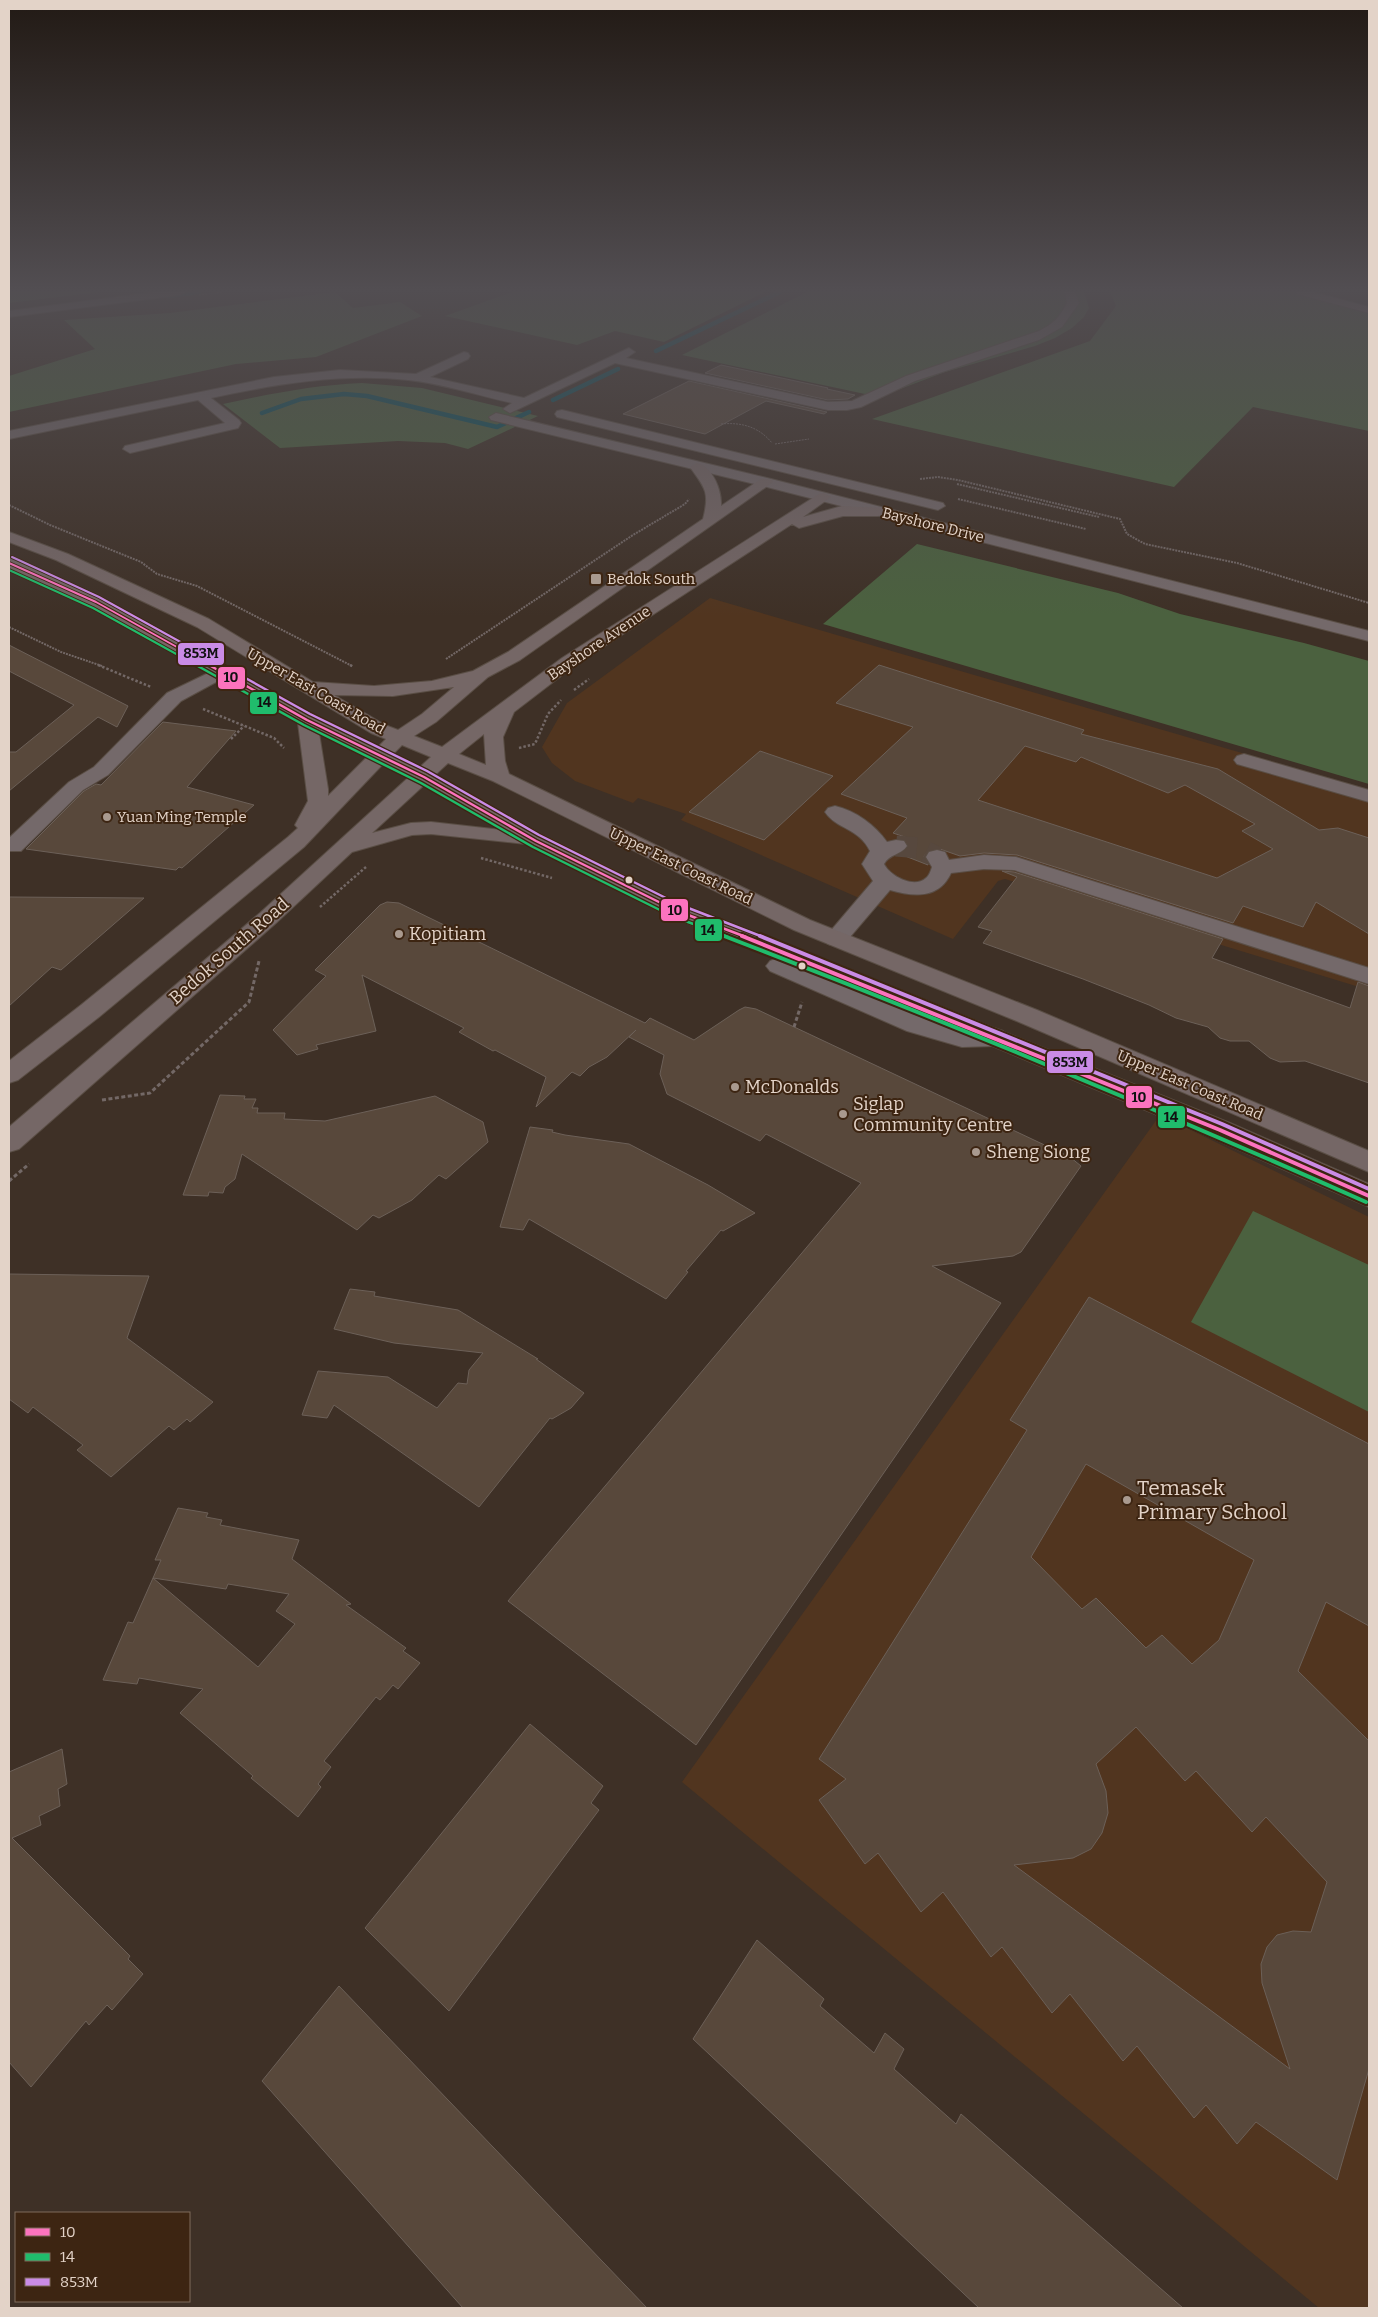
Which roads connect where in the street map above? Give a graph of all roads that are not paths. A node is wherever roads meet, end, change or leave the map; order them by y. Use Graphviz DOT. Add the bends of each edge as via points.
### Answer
graph roads {
  1 [pos="181,400"];
  2 [pos="206,400"];
  3 [pos="512,400"];
  4 [pos="530,400"];
  5 [pos="806,400"];
  6 [pos="867,400"];
  7 [pos="524,403"];
  8 [pos="9,435"];
  9 [pos="130,449"];
  10 [pos="697,467"];
  11 [pos="789,468"];
  12 [pos="766,482"];
  13 [pos="846,482"];
  14 [pos="824,497"];
  15 [pos="951,503"];
  16 [pos="878,511"];
  17 [pos="710,521"];
  18 [pos="9,537"];
  19 [pos="759,539"];
  20 [pos="9,563"];
  21 [pos="1326,609"];
  22 [pos="1369,621"];
  23 [pos="1369,636"];
  24 [pos="223,671"];
  25 [pos="482,673"];
  26 [pos="311,687"];
  27 [pos="506,708"];
  28 [pos="307,720"];
  29 [pos="400,738"];
  30 [pos="445,755"];
  31 [pos="381,756"];
  32 [pos="1244,760"];
  33 [pos="424,777"];
  34 [pos="500,777"];
  35 [pos="1369,796"];
  36 [pos="835,812"];
  37 [pos="536,841"];
  38 [pos="296,842"];
  39 [pos="12,846"];
  40 [pos="343,848"];
  41 [pos="884,881"];
  42 [pos="836,939"];
  43 [pos="778,966"];
  44 [pos="1369,976"];
  45 [pos="994,1037"];
  46 [pos="9,1074"];
  47 [pos="9,1142"];
  48 [pos="1369,1162"];
  49 [pos="1369,1196"];
  1 -- 8 [label="street, Bayshore Drive"];
  2 -- 9 [label="street" via="233,425"];
  3 -- 7 [label="street, Bayshore Drive"];
  4 -- 7 [label="street"];
  5 -- 6 [label="street" via="848,408"];
  7 -- 10 [label="street, Bayshore Drive" via="496,417"];
  7 -- 11 [label="street, Bayshore Drive"];
  10 -- 12 [label="street, Bayshore Drive"];
  10 -- 17 [label="main road" via="715,490 716,502"];
  11 -- 12 [label="street"];
  11 -- 13 [label="street, Bayshore Drive"];
  12 -- 14 [label="street, Bayshore Drive"];
  12 -- 17 [label="main road"];
  13 -- 14 [label="street, Bayshore Avenue"];
  13 -- 15 [label="street, Bayshore Drive"];
  14 -- 16 [label="street, Bayshore Drive"];
  14 -- 19 [label="main road, Bayshore Avenue"];
  16 -- 19 [label="main road, Bayshore Avenue" via="842,511 794,524"];
  16 -- 23 [label="street, Bayshore Drive"];
  17 -- 25 [label="main road" via="514,656"];
  18 -- 26 [label="main road, Upper East Coast Road" via="62,557 203,623"];
  19 -- 27 [label="main road, Bayshore Avenue" via="568,662"];
  20 -- 24 [label="main road, Upper East Coast Road" via="96,602"];
  21 -- 22 [label="street"];
  24 -- 28 [label="main road, Upper East Coast Road"];
  24 -- 39 [label="street" via="174,698 101,771 76,786"];
  25 -- 26 [label="main road" via="451,683 402,692 355,692"];
  25 -- 29 [label="main road" via="430,718"];
  26 -- 29 [label="main road, Upper East Coast Road" via="342,709"];
  27 -- 30 [label="main road, Bayshore Avenue"];
  27 -- 34 [label="main road" via="493,737"];
  28 -- 31 [label="main road, Upper East Coast Road"];
  28 -- 38 [label="main road" via="318,801"];
  29 -- 30 [label="main road, Upper East Coast Road"];
  29 -- 31 [label="main road"];
  30 -- 33 [label="main road, Bedok South Road"];
  30 -- 34 [label="main road, Upper East Coast Road"];
  31 -- 33 [label="main road, Upper East Coast Road"];
  31 -- 38 [label="main road"];
  32 -- 35 [label="street"];
  33 -- 37 [label="main road, Upper East Coast Road"];
  33 -- 40 [label="main road, Bedok South Road"];
  34 -- 42 [label="main road, Upper East Coast Road"];
  36 -- 41 [label="street" via="871,834 888,849 874,858 876,874"];
  37 -- 40 [label="main road" via="411,828"];
  37 -- 45 [label="main road, Upper East Coast Road" via="675,910"];
  38 -- 46 [label="main road"];
  40 -- 47 [label="main road, Bedok South Road" via="268,918"];
  41 -- 42 [label="street"];
  41 -- 44 [label="street" via="897,886 925,887 942,876 940,862 1016,864"];
  42 -- 48 [label="main road, Upper East Coast Road" via="1028,1016"];
  43 -- 45 [label="street" via="916,1025 962,1038"];
  45 -- 49 [label="main road, Upper East Coast Road" via="1220,1130"];
}
